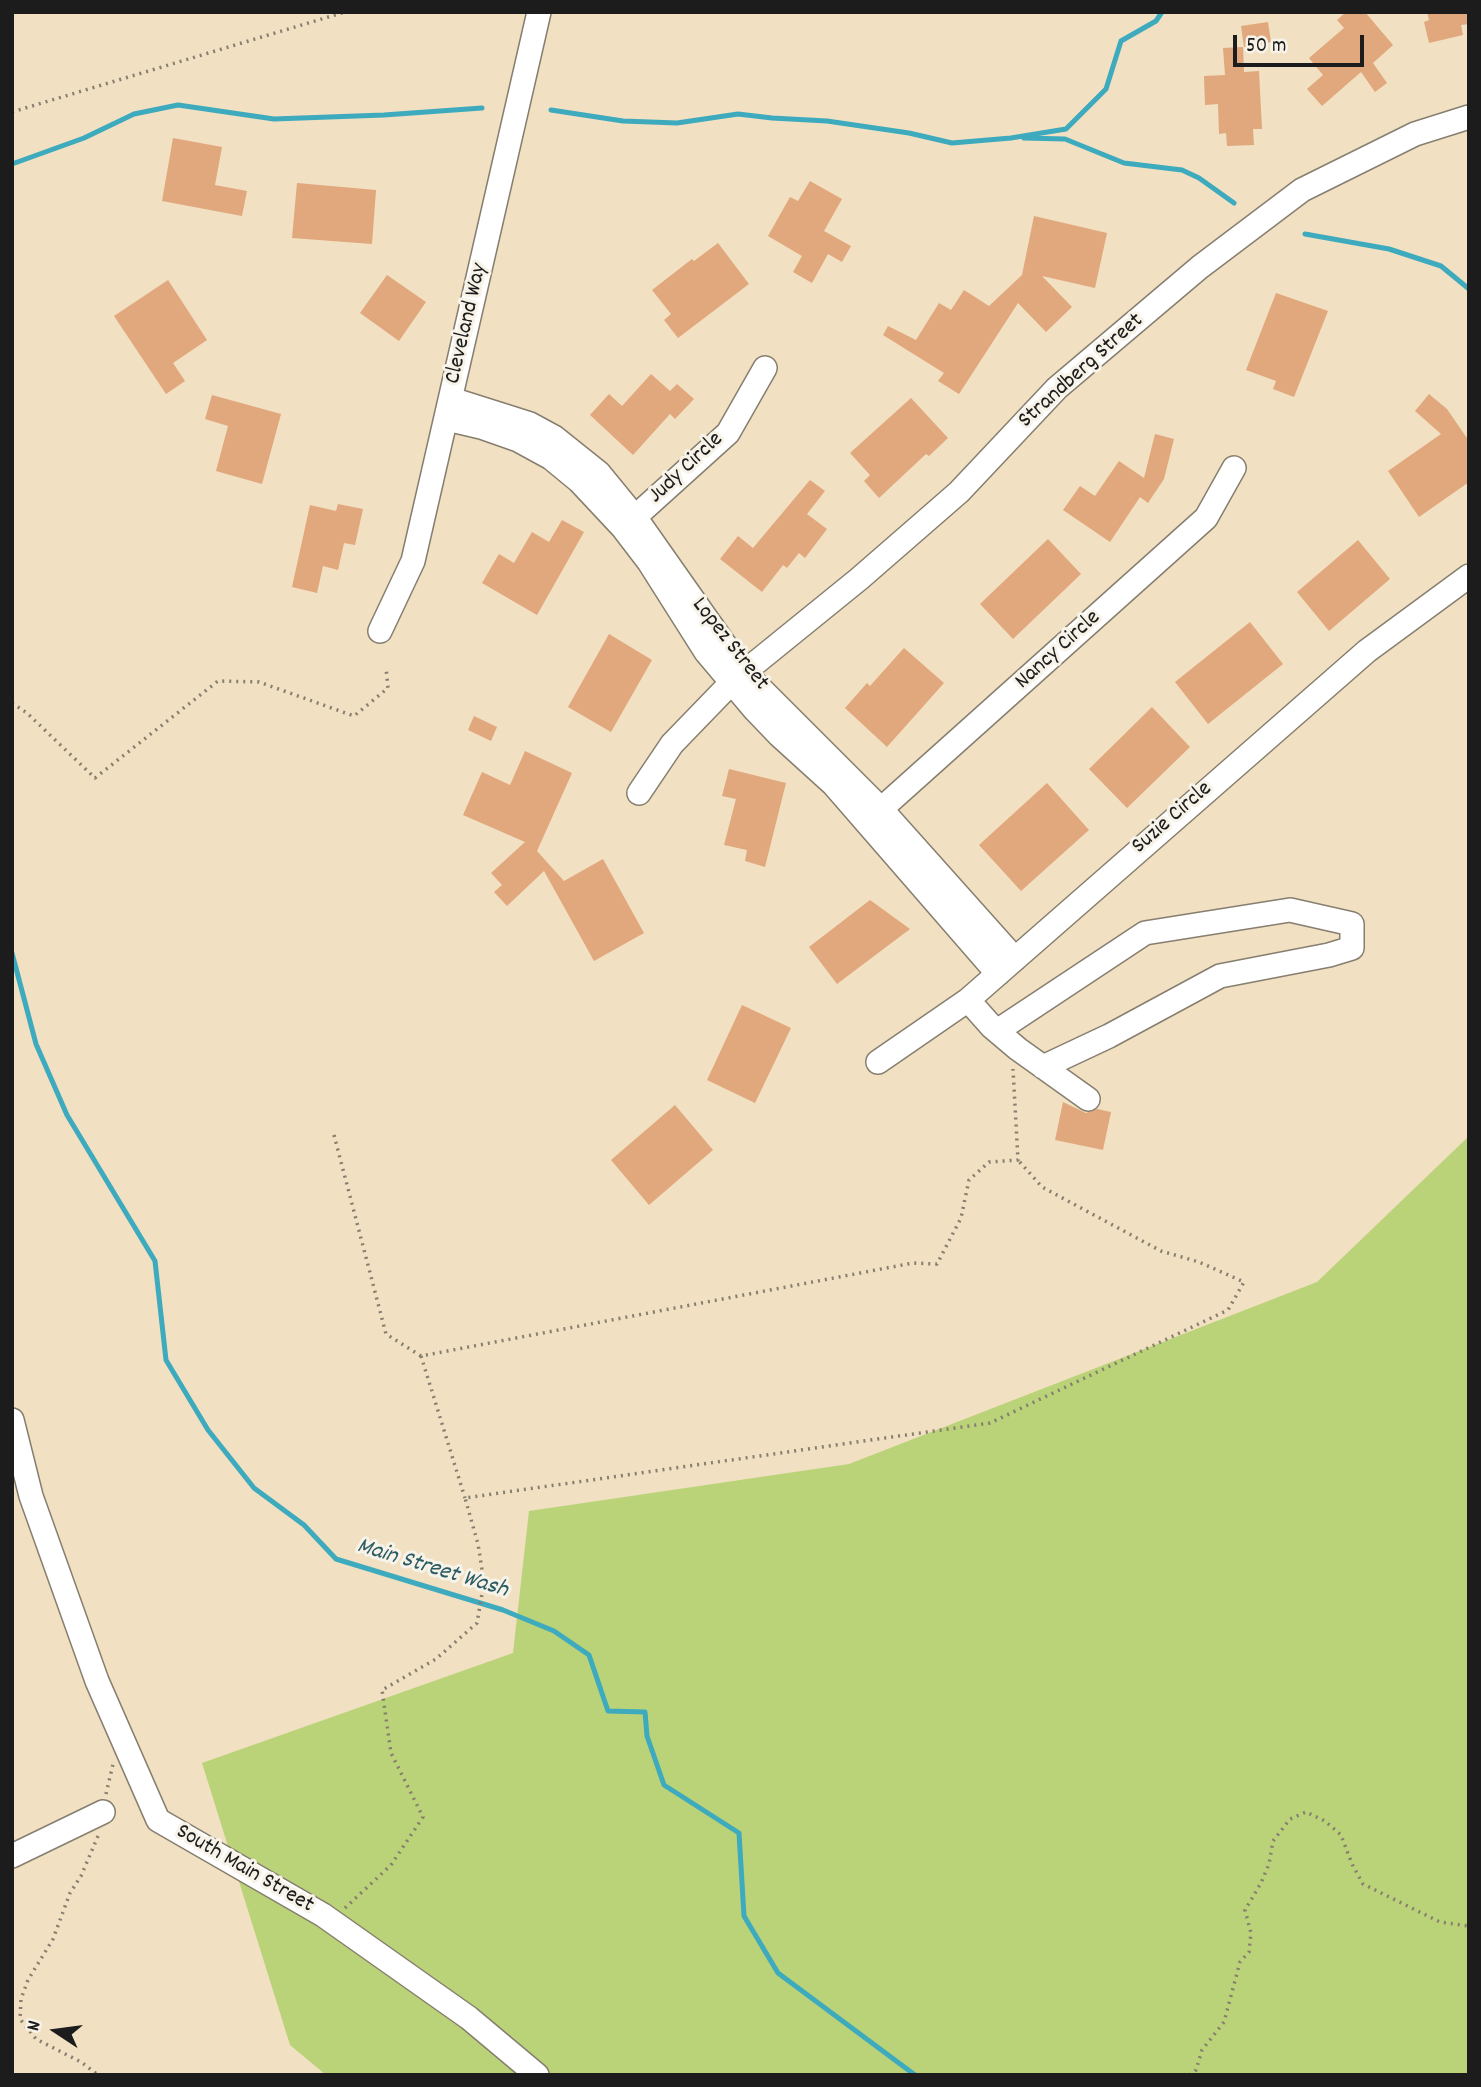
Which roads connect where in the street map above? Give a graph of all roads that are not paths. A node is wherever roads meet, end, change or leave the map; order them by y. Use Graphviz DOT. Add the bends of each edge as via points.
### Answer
graph roads {
  1 [pos="539,12"];
  2 [pos="1469,117"];
  3 [pos="765,368"];
  4 [pos="449,409"];
  5 [pos="1234,468"];
  6 [pos="629,522"];
  7 [pos="1469,576"];
  8 [pos="380,631"];
  9 [pos="738,677"];
  10 [pos="639,793"];
  11 [pos="874,815"];
  12 [pos="1007,966"];
  13 [pos="968,1000"];
  14 [pos="1003,1036"];
  15 [pos="878,1062"];
  16 [pos="1043,1067"];
  17 [pos="1088,1098"];
  18 [pos="12,1420"];
  19 [pos="103,1812"];
  20 [pos="12,1856"];
  21 [pos="537,2075"];
  1 -- 4 [label="street, Cleveland Way"];
  2 -- 9 [label="street, Strandberg Street" via="1415,134 1302,190 1200,267 1057,388 949,501"];
  3 -- 6 [label="street, Judy Circle" via="728,433"];
  4 -- 6 [label="street, Lopez Street" via="551,458"];
  4 -- 8 [label="street, Cleveland Way" via="413,561"];
  5 -- 11 [label="street, Nancy Circle" via="1206,518"];
  6 -- 9 [label="street, Lopez Street" via="706,652"];
  7 -- 12 [label="street, Suzie Circle" via="1367,651"];
  9 -- 10 [label="street, Strandberg Street" via="672,744"];
  9 -- 11 [label="street, Lopez Street" via="779,735"];
  11 -- 12 [label="street, Lopez Street"];
  12 -- 13 [label="street, Suzie Circle"];
  13 -- 14 [label="street"];
  13 -- 15 [label="street, Suzie Circle"];
  14 -- 16 [label="street"];
  14 -- 16 [label="street" via="1144,933 1290,910 1352,924 1352,948 1220,976"];
  16 -- 17 [label="street"];
  18 -- 21 [label="street, South Main Street" via="31,1496 97,1681 158,1821 331,1920 469,2018"];
  19 -- 20 [label="street"];
}
